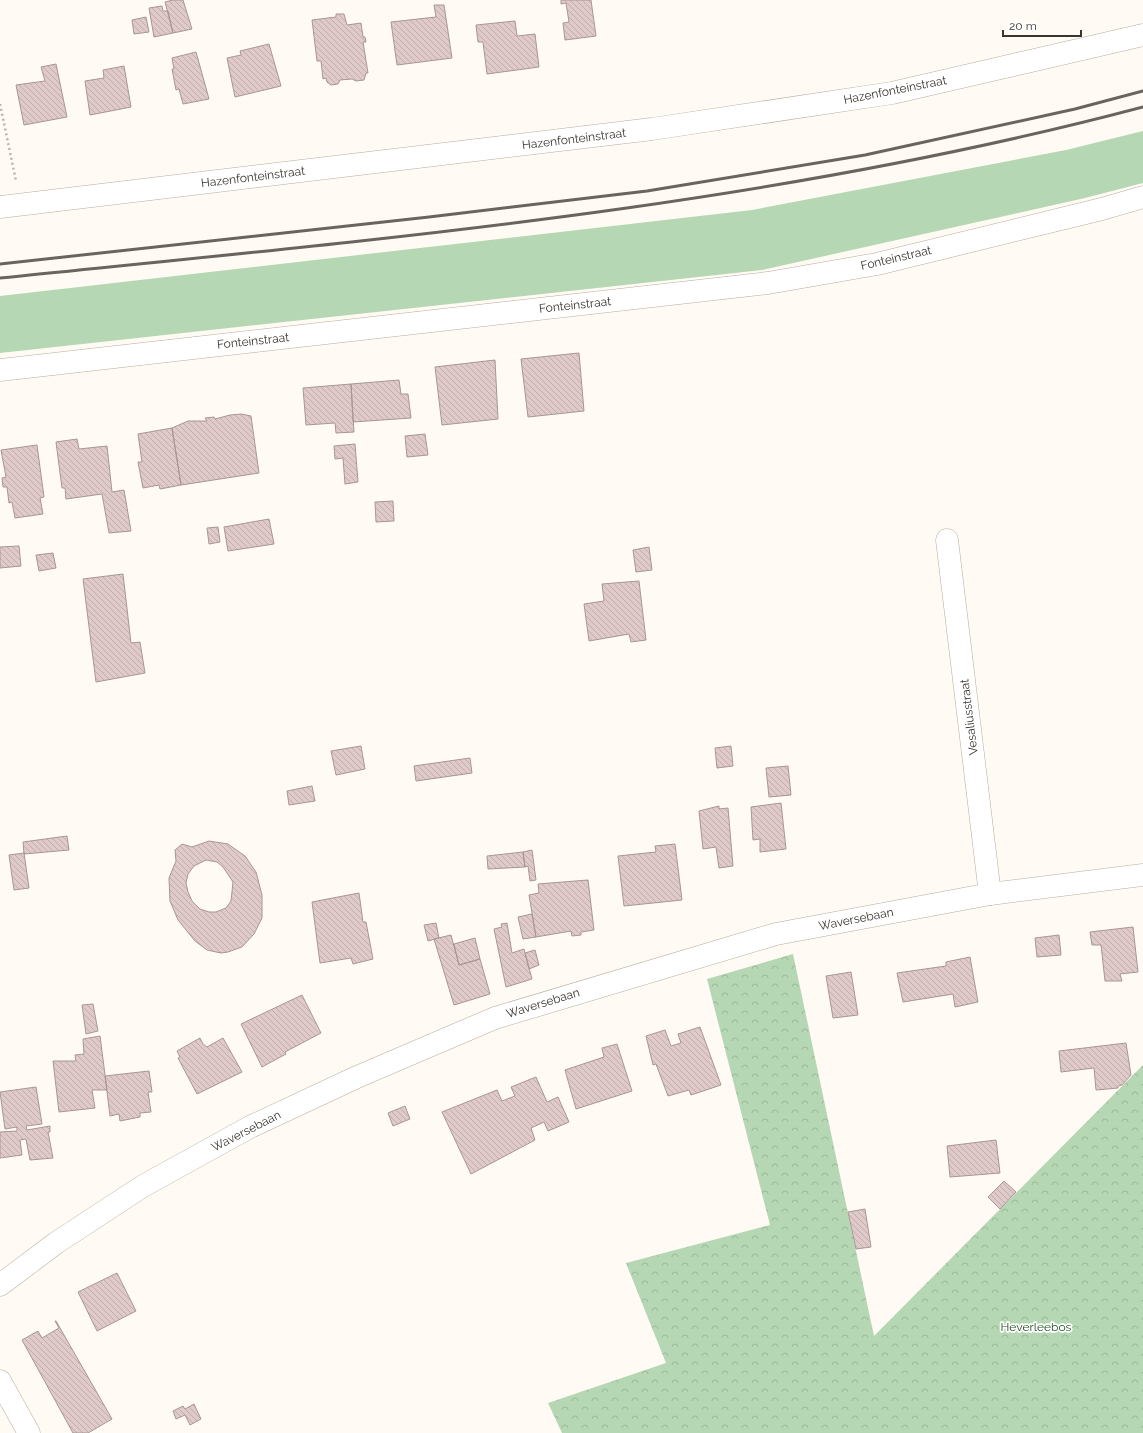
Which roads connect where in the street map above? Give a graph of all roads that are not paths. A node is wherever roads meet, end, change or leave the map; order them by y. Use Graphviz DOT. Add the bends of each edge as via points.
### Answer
graph roads {
  1 [pos="1143,35"];
  2 [pos="1143,197"];
  3 [pos="10,206"];
  4 [pos="0,370"];
  5 [pos="947,540"];
  6 [pos="1143,875"];
  7 [pos="990,894"];
  8 [pos="0,1285"];
  9 [pos="0,1381"];
  10 [pos="30,1433"];
  1 -- 3 [label="street, Hazenfonteinstraat" via="892,93 652,130"];
  2 -- 4 [label="street, Fonteinstraat" via="877,264 768,283"];
  5 -- 7 [label="street, Vesaliusstraat"];
  6 -- 7 [label="street, Waversebaan"];
  7 -- 8 [label="street, Waversebaan" via="776,934 495,1018 357,1077 250,1127 144,1186 56,1243"];
  9 -- 10 [label="street"];
}
